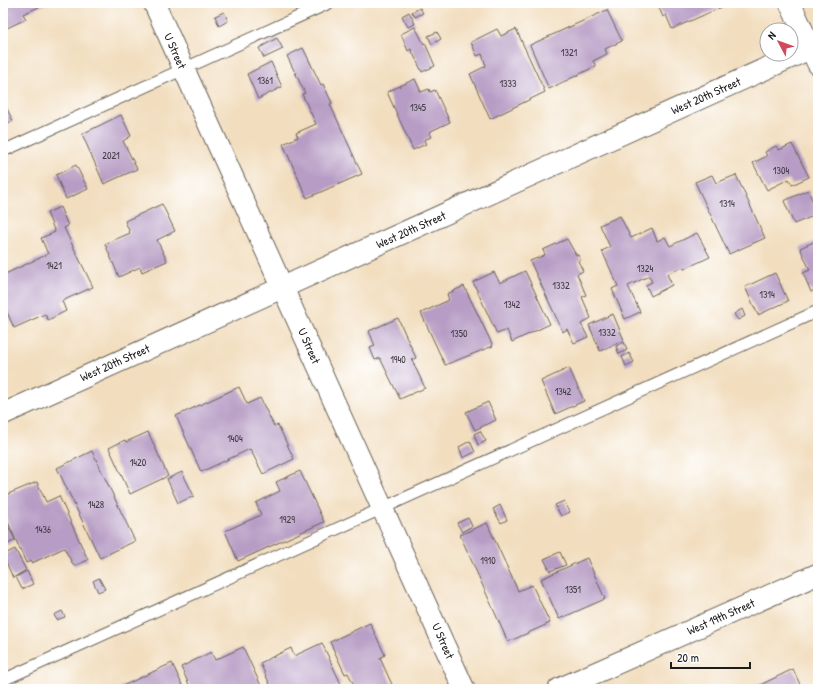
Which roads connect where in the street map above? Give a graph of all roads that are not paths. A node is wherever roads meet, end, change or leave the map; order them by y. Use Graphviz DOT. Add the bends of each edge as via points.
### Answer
graph roads {
  1 [pos="154,3"];
  2 [pos="329,3"];
  3 [pos="790,3"];
  4 [pos="816,53"];
  5 [pos="184,69"];
  6 [pos="3,151"];
  7 [pos="283,288"];
  8 [pos="818,311"];
  9 [pos="3,414"];
  10 [pos="382,508"];
  11 [pos="818,574"];
  12 [pos="3,680"];
  13 [pos="464,689"];
  14 [pos="559,689"];
  1 -- 5 [label="street, U Street"];
  2 -- 5 [label="lane"];
  3 -- 4 [label="street"];
  4 -- 7 [label="street, West 20th Street"];
  5 -- 6 [label="lane"];
  5 -- 7 [label="street, U Street"];
  7 -- 9 [label="street, West 20th Street"];
  7 -- 10 [label="street, U Street"];
  8 -- 10 [label="lane"];
  10 -- 12 [label="lane"];
  10 -- 13 [label="street, U Street"];
  11 -- 14 [label="street, West 19th Street"];
}
